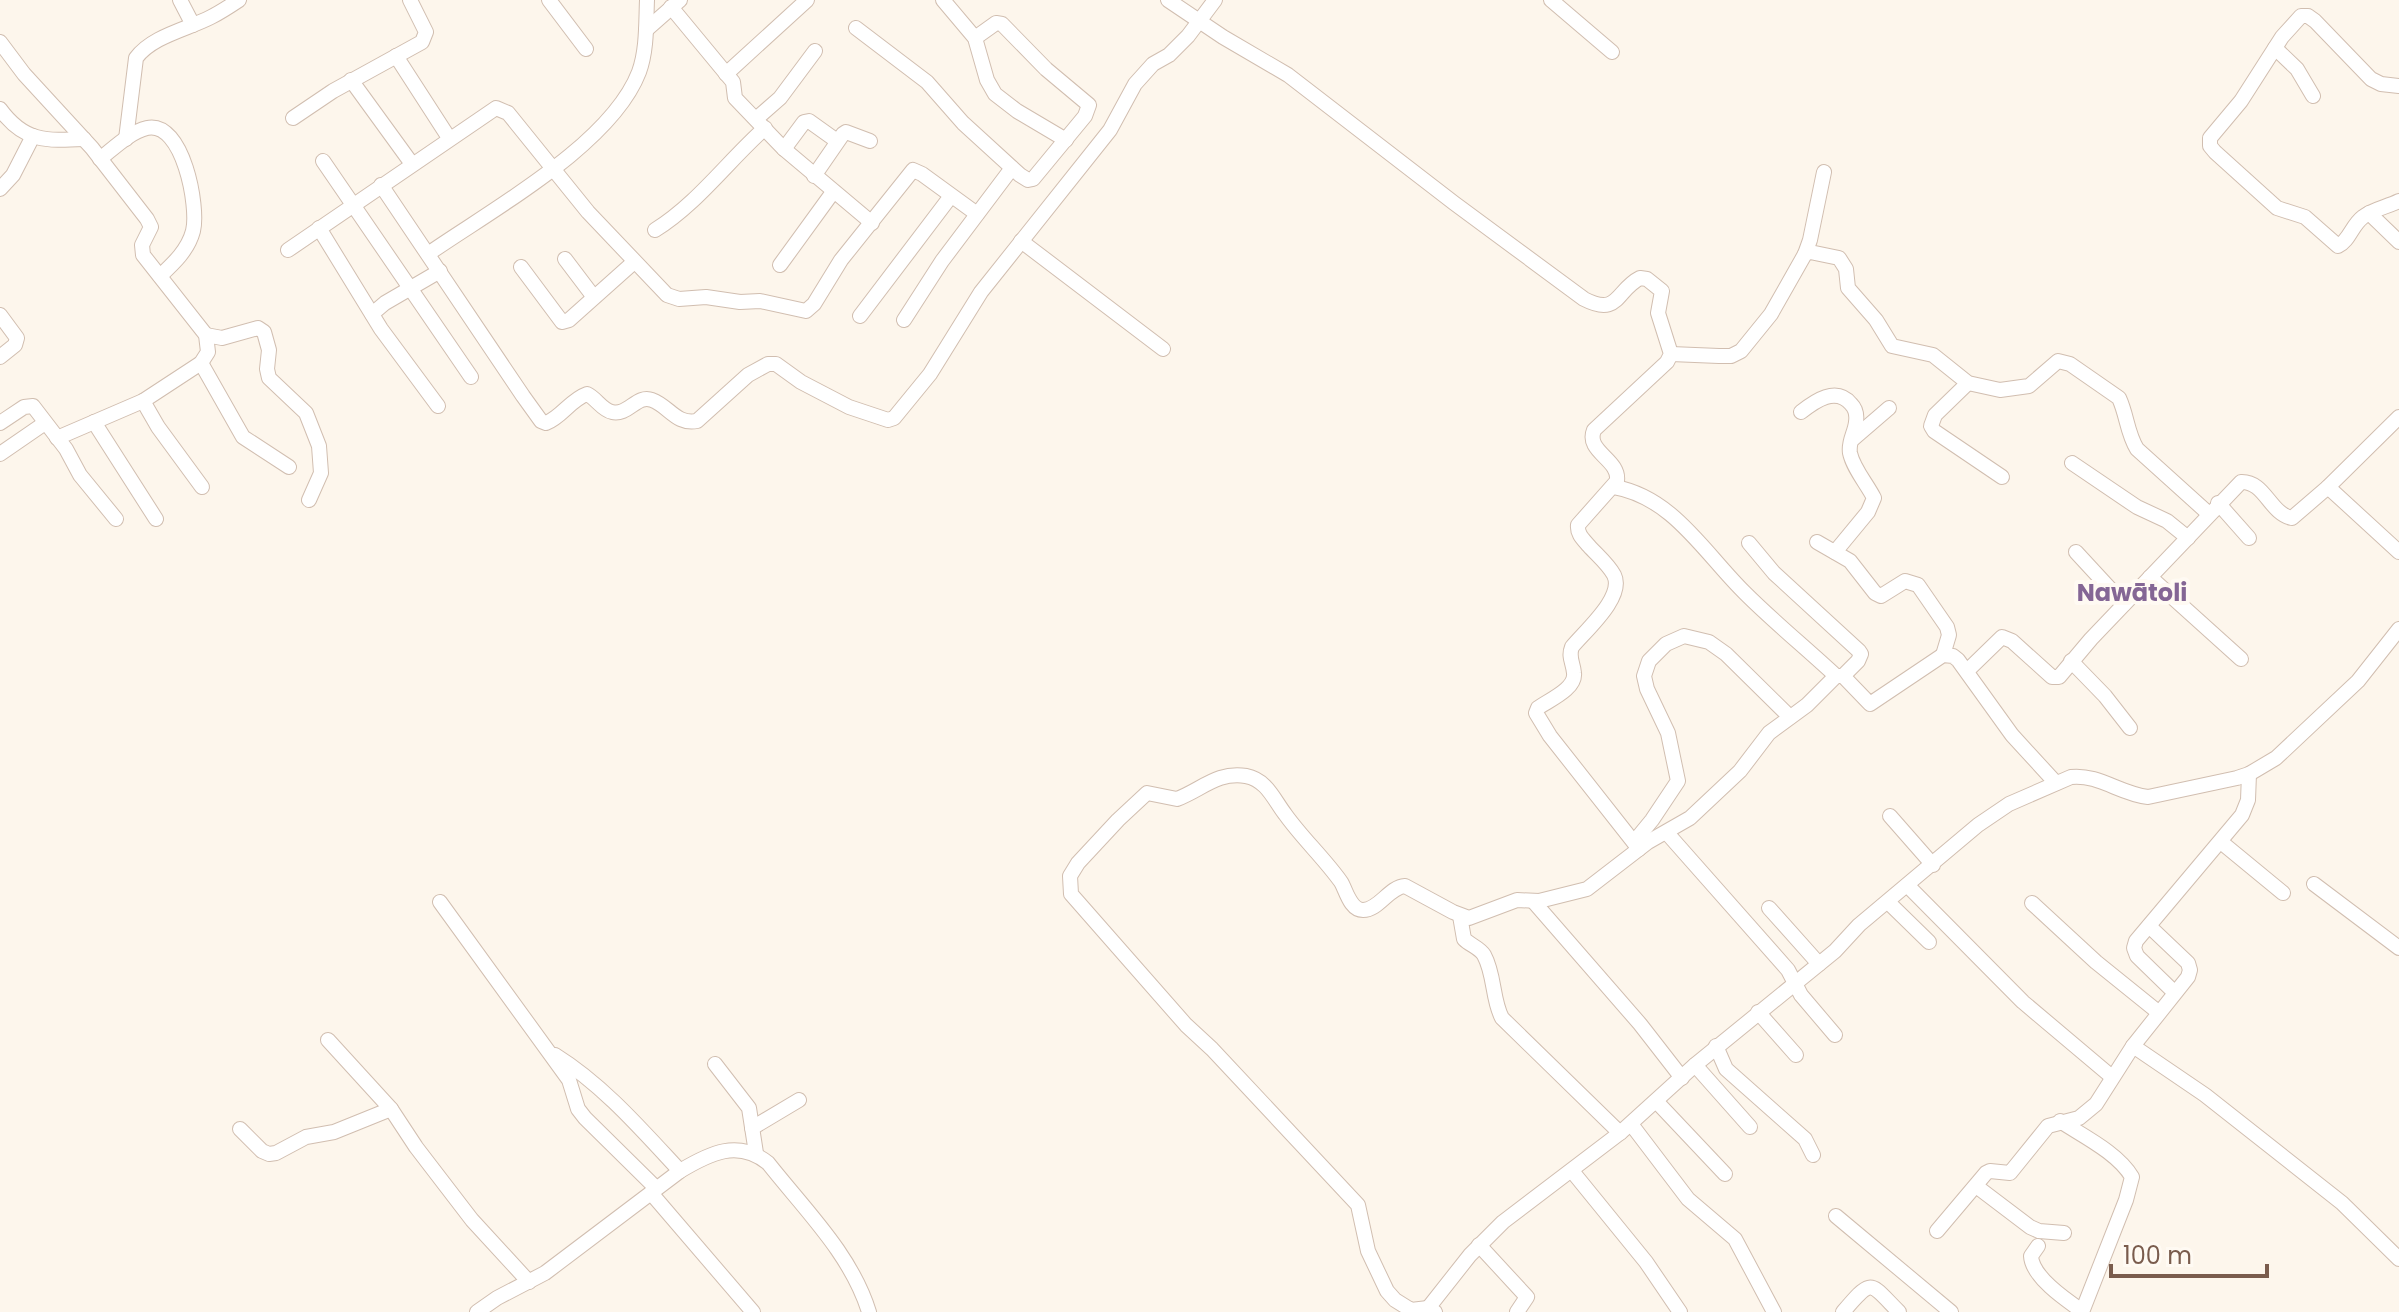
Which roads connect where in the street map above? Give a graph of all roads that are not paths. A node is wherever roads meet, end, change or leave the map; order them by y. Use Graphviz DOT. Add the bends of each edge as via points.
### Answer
graph roads {
  1 [pos="180,0"];
  2 [pos="239,0"];
  3 [pos="410,0"];
  4 [pos="807,0"];
  5 [pos="943,0"];
  6 [pos="1168,0"];
  7 [pos="1215,0"];
  8 [pos="1551,0"];
  9 [pos="647,1"];
  10 [pos="556,3"];
  11 [pos="675,4"];
  12 [pos="1198,20"];
  13 [pos="193,25"];
  14 [pos="856,28"];
  15 [pos="646,30"];
  16 [pos="975,38"];
  17 [pos="0,42"];
  18 [pos="2275,48"];
  19 [pos="586,49"];
  20 [pos="815,51"];
  21 [pos="1612,52"];
  22 [pos="396,56"];
  23 [pos="726,74"];
  24 [pos="351,80"];
  25 [pos="2399,86"];
  26 [pos="2313,96"];
  27 [pos="0,109"];
  28 [pos="293,118"];
  29 [pos="760,124"];
  30 [pos="33,136"];
  31 [pos="449,138"];
  32 [pos="84,139"];
  33 [pos="126,139"];
  34 [pos="1066,140"];
  35 [pos="837,141"];
  36 [pos="870,141"];
  37 [pos="784,149"];
  38 [pos="100,159"];
  39 [pos="323,161"];
  40 [pos="412,164"];
  41 [pos="1012,168"];
  42 [pos="553,169"];
  43 [pos="1824,172"];
  44 [pos="814,176"];
  45 [pos="381,185"];
  46 [pos="0,189"];
  47 [pos="833,192"];
  48 [pos="951,196"];
  49 [pos="2399,201"];
  50 [pos="353,205"];
  51 [pos="2369,213"];
  52 [pos="977,214"];
  53 [pos="872,223"];
  54 [pos="319,228"];
  55 [pos="655,230"];
  56 [pos="1021,241"];
  57 [pos="2399,242"];
  58 [pos="288,250"];
  59 [pos="428,254"];
  60 [pos="1805,254"];
  61 [pos="565,259"];
  62 [pos="634,262"];
  63 [pos="780,265"];
  64 [pos="521,267"];
  65 [pos="440,271"];
  66 [pos="160,276"];
  67 [pos="410,290"];
  68 [pos="593,296"];
  69 [pos="372,314"];
  70 [pos="0,315"];
  71 [pos="860,316"];
  72 [pos="904,320"];
  73 [pos="206,335"];
  74 [pos="1163,349"];
  75 [pos="1671,354"];
  76 [pos="0,357"];
  77 [pos="201,363"];
  78 [pos="471,377"];
  79 [pos="1968,383"];
  80 [pos="143,401"];
  81 [pos="438,406"];
  82 [pos="1889,408"];
  83 [pos="1801,412"];
  84 [pos="2399,417"];
  85 [pos="94,422"];
  86 [pos="0,423"];
  87 [pos="45,423"];
  88 [pos="57,438"];
  89 [pos="1849,442"];
  90 [pos="0,454"];
  91 [pos="2072,463"];
  92 [pos="289,467"];
  93 [pos="2002,477"];
  94 [pos="202,487"];
  95 [pos="1614,487"];
  96 [pos="2328,487"];
  97 [pos="309,500"];
  98 [pos="2214,509"];
  99 [pos="116,519"];
  100 [pos="156,519"];
  101 [pos="2188,538"];
  102 [pos="2249,538"];
  103 [pos="1817,542"];
  104 [pos="1749,543"];
  105 [pos="1835,552"];
  106 [pos="2076,552"];
  107 [pos="2399,552"];
  108 [pos="2150,577"];
  109 [pos="2124,604"];
  110 [pos="2399,629"];
  111 [pos="1943,655"];
  112 [pos="2241,659"];
  113 [pos="2071,661"];
  114 [pos="1967,671"];
  115 [pos="1840,676"];
  116 [pos="1790,717"];
  117 [pos="2130,728"];
  118 [pos="2249,774"];
  119 [pos="2056,783"];
  120 [pos="1890,816"];
  121 [pos="1667,833"];
  122 [pos="2221,842"];
  123 [pos="1636,845"];
  124 [pos="1933,865"];
  125 [pos="2314,884"];
  126 [pos="1908,886"];
  127 [pos="2283,893"];
  128 [pos="1533,901"];
  129 [pos="440,902"];
  130 [pos="1888,902"];
  131 [pos="2032,903"];
  132 [pos="1769,908"];
  133 [pos="1460,916"];
  134 [pos="2149,926"];
  135 [pos="1929,942"];
  136 [pos="2399,948"];
  137 [pos="1819,964"];
  138 [pos="1795,982"];
  139 [pos="2174,992"];
  140 [pos="1758,1012"];
  141 [pos="2158,1012"];
  142 [pos="1835,1035"];
  143 [pos="328,1040"];
  144 [pos="1716,1046"];
  145 [pos="2133,1046"];
  146 [pos="550,1052"];
  147 [pos="1796,1055"];
  148 [pos="715,1064"];
  149 [pos="1695,1065"];
  150 [pos="2112,1077"];
  151 [pos="1682,1078"];
  152 [pos="799,1100"];
  153 [pos="1656,1101"];
  154 [pos="391,1109"];
  155 [pos="2060,1121"];
  156 [pos="1750,1127"];
  157 [pos="752,1128"];
  158 [pos="1625,1128"];
  159 [pos="240,1129"];
  160 [pos="756,1153"];
  161 [pos="1813,1155"];
  162 [pos="680,1171"];
  163 [pos="1572,1171"];
  164 [pos="1725,1174"];
  165 [pos="1976,1186"];
  166 [pos="654,1190"];
  167 [pos="1836,1216"];
  168 [pos="1937,1231"];
  169 [pos="2064,1233"];
  170 [pos="1479,1245"];
  171 [pos="2038,1246"];
  172 [pos="2399,1259"];
  173 [pos="529,1282"];
  174 [pos="1429,1311"];
  175 [pos="1679,1311"];
  176 [pos="2082,1311"];
  177 [pos="477,1312"];
  178 [pos="753,1312"];
  179 [pos="869,1312"];
  180 [pos="1517,1312"];
  181 [pos="1774,1312"];
  182 [pos="1843,1312"];
  183 [pos="1899,1312"];
  184 [pos="1951,1312"];
  1 -- 13 [label="street"];
  2 -- 13 [label="street"];
  3 -- 22 [label="street" via="425,38"];
  4 -- 23 [label="street"];
  5 -- 16 [label="street"];
  6 -- 12 [label="street"];
  7 -- 12 [label="street"];
  8 -- 21 [label="street"];
  9 -- 15 [label="street"];
  10 -- 19 [label="street"];
  11 -- 15 [label="street"];
  11 -- 23 [label="street"];
  12 -- 56 [label="street" via="1169,55 1142,75 1110,130"];
  12 -- 75 [label="street" via="1288,75 1584,299 1612,304 1640,278 1659,286 1658,313"];
  13 -- 33 [label="street" via="136,58"];
  14 -- 41 [label="street" via="927,82"];
  15 -- 42 [label="street" via="630,91 593,135"];
  16 -- 34 [label="street" via="995,94"];
  16 -- 34 [label="street" via="1002,24 1086,100 1088,111"];
  17 -- 32 [label="street"];
  18 -- 25 [label="street" via="2295,21 2308,16 2371,79"];
  18 -- 26 [label="street" via="2297,69"];
  18 -- 51 [label="street" via="2210,138 2210,146 2277,208 2305,217 2338,246"];
  20 -- 29 [label="street"];
  22 -- 24 [label="street"];
  22 -- 31 [label="street"];
  23 -- 29 [label="street" via="735,98"];
  24 -- 28 [label="street"];
  24 -- 40 [label="street"];
  27 -- 30 [label="street" via="22,133"];
  29 -- 37 [label="street"];
  29 -- 55 [label="street" via="677,215"];
  30 -- 32 [label="street"];
  30 -- 46 [label="street"];
  31 -- 40 [label="street"];
  31 -- 42 [label="street" via="502,109"];
  32 -- 38 [label="street"];
  33 -- 38 [label="street"];
  33 -- 66 [label="street" via="146,128 166,134 193,188 189,244"];
  34 -- 41 [label="street" via="1033,179"];
  35 -- 36 [label="street" via="846,132"];
  35 -- 37 [label="street" via="809,121"];
  35 -- 44 [label="street"];
  37 -- 44 [label="street"];
  38 -- 66 [label="street" via="147,219 151,232 142,249"];
  39 -- 50 [label="street"];
  40 -- 45 [label="street"];
  41 -- 52 [label="street"];
  42 -- 59 [label="street"];
  42 -- 62 [label="street"];
  43 -- 60 [label="street"];
  44 -- 47 [label="street"];
  45 -- 50 [label="street"];
  45 -- 59 [label="street"];
  47 -- 53 [label="street"];
  47 -- 63 [label="street"];
  48 -- 52 [label="street"];
  48 -- 53 [label="street" via="913,170"];
  48 -- 71 [label="street"];
  49 -- 51 [label="street"];
  50 -- 54 [label="street"];
  50 -- 67 [label="street"];
  51 -- 57 [label="street"];
  52 -- 72 [label="street"];
  53 -- 62 [label="street" via="806,311 760,301 679,299 657,287"];
  54 -- 58 [label="street"];
  54 -- 69 [label="street"];
  56 -- 65 [label="street" via="981,292 930,374 888,420 849,407 768,364 697,421 682,421 649,399 612,412 587,394 546,423"];
  56 -- 74 [label="street"];
  59 -- 65 [label="street"];
  60 -- 75 [label="street" via="1771,314 1741,351 1731,356"];
  60 -- 79 [label="street" via="1843,262 1848,288 1892,346 1933,355"];
  61 -- 68 [label="street"];
  62 -- 68 [label="street"];
  64 -- 68 [label="street" via="562,322"];
  65 -- 67 [label="street"];
  66 -- 73 [label="street"];
  67 -- 69 [label="street"];
  67 -- 78 [label="street"];
  69 -- 81 [label="street"];
  70 -- 76 [label="street" via="17,338"];
  73 -- 77 [label="street" via="208,352"];
  73 -- 97 [label="street" via="222,338 258,328 264,332 269,378 306,413 316,437 321,473"];
  75 -- 95 [label="street" via="1591,437 1618,473"];
  77 -- 80 [label="street"];
  77 -- 92 [label="street" via="243,437"];
  79 -- 93 [label="street" via="1935,415 1931,426"];
  79 -- 98 [label="street" via="2016,390 2029,386 2058,361 2070,364 2119,398 2137,449"];
  80 -- 85 [label="street"];
  80 -- 94 [label="street"];
  82 -- 89 [label="street"];
  83 -- 89 [label="street" via="1826,396 1845,398 1857,418"];
  84 -- 96 [label="street"];
  85 -- 88 [label="street"];
  85 -- 100 [label="street"];
  86 -- 87 [label="street" via="29,405"];
  87 -- 88 [label="street"];
  87 -- 90 [label="street"];
  88 -- 99 [label="street"];
  89 -- 105 [label="street" via="1852,459 1874,498"];
  91 -- 101 [label="street"];
  95 -- 115 [label="street" via="1642,495 1685,527 1746,594"];
  95 -- 123 [label="street" via="1582,518 1578,532 1614,575 1615,593 1569,653 1574,673 1569,686 1536,713"];
  96 -- 98 [label="street" via="2292,518 2247,481"];
  96 -- 107 [label="street"];
  98 -- 101 [label="street"];
  98 -- 102 [label="street"];
  101 -- 108 [label="street"];
  103 -- 105 [label="street"];
  104 -- 115 [label="street" via="1859,651 1858,661"];
  105 -- 111 [label="street" via="1881,596 1905,581 1918,585 1947,627"];
  106 -- 109 [label="street"];
  108 -- 109 [label="street"];
  108 -- 112 [label="street"];
  109 -- 113 [label="street"];
  110 -- 118 [label="street" via="2330,709 2276,758"];
  111 -- 114 [label="street" via="1953,656"];
  111 -- 115 [label="street" via="1870,704"];
  113 -- 114 [label="street" via="2056,679 2002,637"];
  113 -- 117 [label="street"];
  114 -- 119 [label="street" via="2012,735"];
  115 -- 116 [label="street"];
  116 -- 121 [label="street" via="1769,733 1714,797"];
  116 -- 123 [label="street" via="1709,642 1684,636 1666,644 1649,661 1644,676 1668,733 1678,781"];
  118 -- 119 [label="street" via="2148,797 2083,776"];
  118 -- 122 [label="street" via="2245,808"];
  119 -- 124 [label="street" via="1995,813"];
  120 -- 124 [label="street"];
  121 -- 123 [label="street"];
  121 -- 138 [label="street"];
  122 -- 127 [label="street"];
  122 -- 134 [label="street"];
  123 -- 128 [label="street" via="1587,889"];
  124 -- 126 [label="street"];
  125 -- 136 [label="street"];
  126 -- 130 [label="street"];
  126 -- 150 [label="street" via="2023,1002"];
  128 -- 133 [label="street" via="1517,900 1479,916"];
  128 -- 151 [label="street"];
  129 -- 146 [label="street"];
  130 -- 135 [label="street"];
  130 -- 137 [label="street"];
  131 -- 141 [label="street"];
  132 -- 137 [label="street"];
  133 -- 158 [label="street" via="1464,939 1485,956 1502,1018"];
  133 -- 174 [label="street" via="1405,886 1364,910 1354,906 1267,788 1236,775 1213,779 1177,799 1147,793 1082,858 1069,885 1076,901 1186,1025 1358,1205 1368,1251 1387,1291 1402,1306"];
  134 -- 139 [label="street" via="2136,941 2137,956"];
  134 -- 139 [label="street" via="2188,963 2188,977"];
  137 -- 138 [label="street"];
  138 -- 140 [label="street"];
  138 -- 142 [label="street"];
  139 -- 141 [label="street"];
  140 -- 144 [label="street"];
  140 -- 147 [label="street"];
  141 -- 145 [label="street"];
  143 -- 154 [label="street"];
  144 -- 149 [label="street"];
  144 -- 161 [label="street" via="1726,1069 1805,1139"];
  145 -- 150 [label="street"];
  145 -- 172 [label="street" via="2205,1095 2342,1203"];
  146 -- 162 [label="street" via="598,1086"];
  146 -- 166 [label="street" via="569,1080 578,1109"];
  148 -- 157 [label="street" via="749,1108"];
  149 -- 151 [label="street"];
  149 -- 156 [label="street"];
  150 -- 155 [label="street" via="2088,1113"];
  151 -- 153 [label="street"];
  152 -- 157 [label="street"];
  153 -- 158 [label="street"];
  153 -- 164 [label="street"];
  154 -- 159 [label="street" via="269,1154"];
  154 -- 173 [label="street" via="446,1188"];
  155 -- 165 [label="street" via="2037,1137 2010,1173 1990,1171"];
  155 -- 176 [label="street" via="2132,1177"];
  157 -- 160 [label="street"];
  158 -- 163 [label="street"];
  158 -- 181 [label="street" via="1675,1185 1735,1239"];
  160 -- 162 [label="street" via="722,1152"];
  160 -- 179 [label="street" via="838,1250"];
  162 -- 166 [label="street"];
  163 -- 170 [label="street"];
  163 -- 175 [label="street"];
  165 -- 168 [label="street"];
  165 -- 169 [label="street" via="2030,1227"];
  166 -- 173 [label="street"];
  166 -- 178 [label="street"];
  167 -- 184 [label="street"];
  170 -- 174 [label="street"];
  170 -- 180 [label="street" via="1527,1297"];
  171 -- 176 [label="street" via="2032,1265"];
  173 -- 177 [label="street"];
  182 -- 183 [label="street" via="1872,1287"];
}
